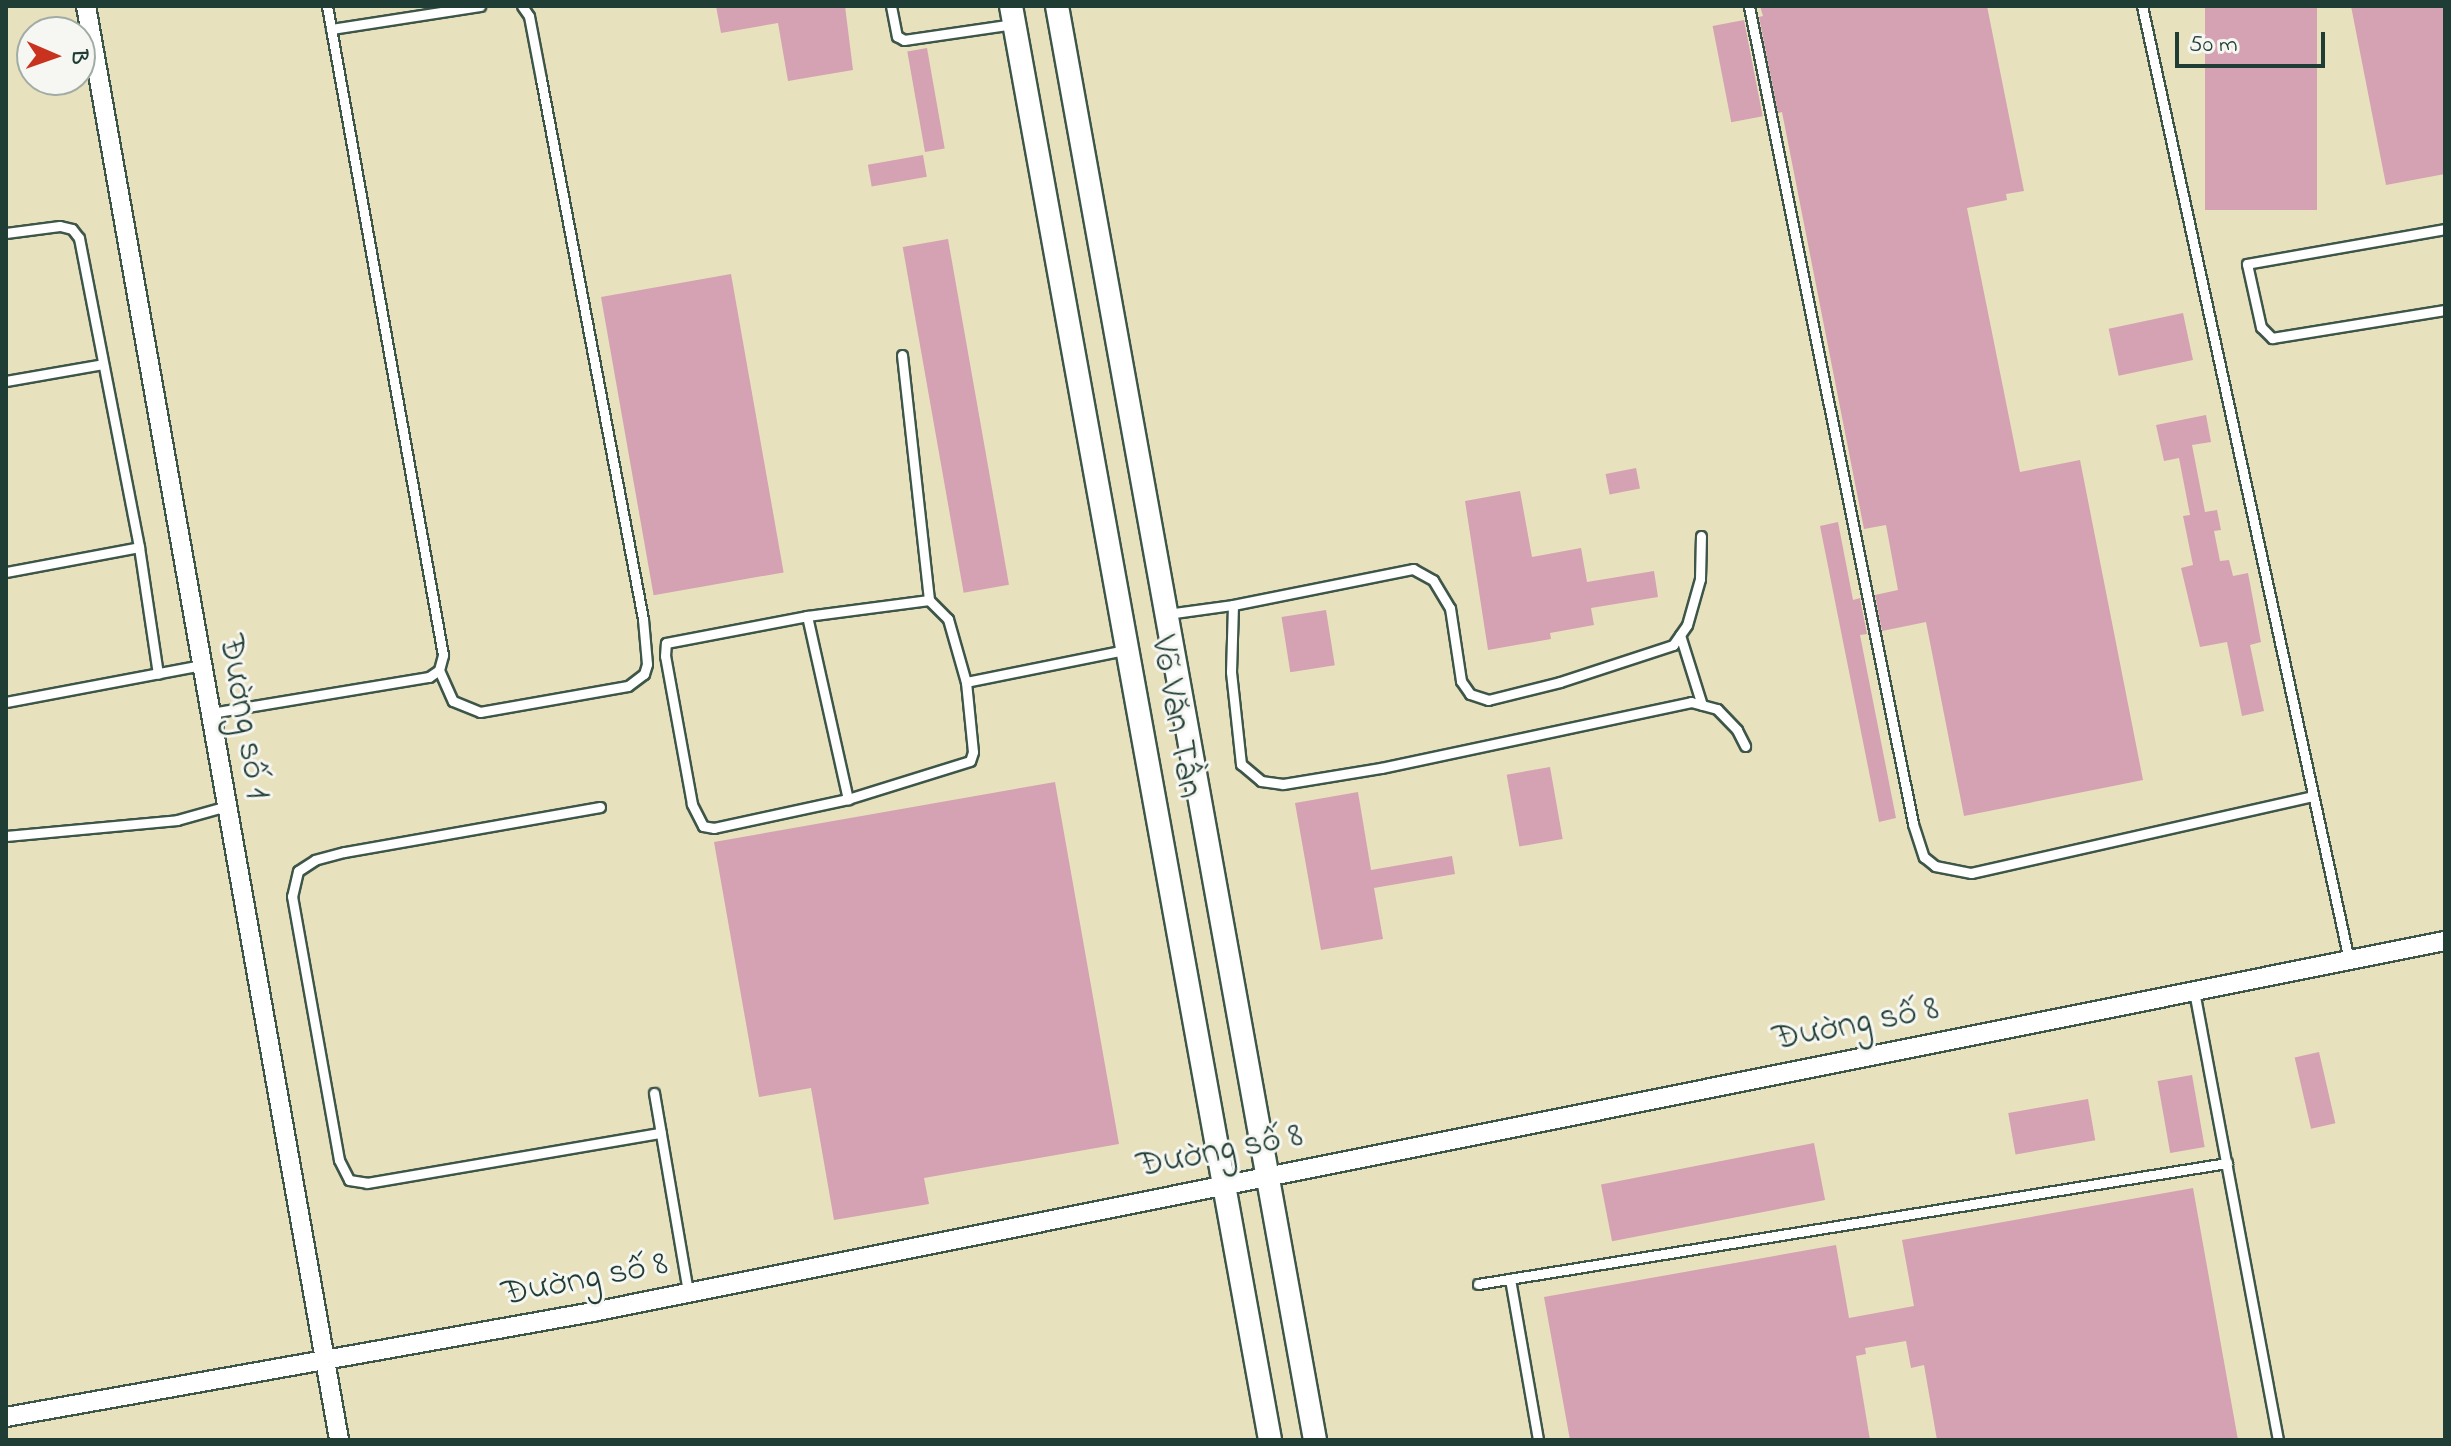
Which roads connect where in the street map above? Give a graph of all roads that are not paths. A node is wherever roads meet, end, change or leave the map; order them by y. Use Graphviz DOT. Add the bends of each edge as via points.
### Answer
graph roads {
  1 [pos="86,6"];
  2 [pos="327,6"];
  3 [pos="480,6"];
  4 [pos="522,6"];
  5 [pos="891,6"];
  6 [pos="1057,6"];
  7 [pos="1749,6"];
  8 [pos="2142,6"];
  9 [pos="1013,15"];
  10 [pos="331,29"];
  11 [pos="2445,229"];
  12 [pos="6,233"];
  13 [pos="2445,310"];
  14 [pos="902,355"];
  15 [pos="103,364"];
  16 [pos="6,381"];
  17 [pos="1701,536"];
  18 [pos="139,547"];
  19 [pos="6,572"];
  20 [pos="929,600"];
  21 [pos="1233,605"];
  22 [pos="1164,614"];
  23 [pos="807,616"];
  24 [pos="1680,635"];
  25 [pos="1129,650"];
  26 [pos="201,665"];
  27 [pos="439,670"];
  28 [pos="158,674"];
  29 [pos="966,682"];
  30 [pos="6,702"];
  31 [pos="1702,705"];
  32 [pos="210,713"];
  33 [pos="1745,746"];
  34 [pos="2312,796"];
  35 [pos="848,799"];
  36 [pos="227,806"];
  37 [pos="600,807"];
  38 [pos="6,836"];
  39 [pos="2445,941"];
  40 [pos="2349,960"];
  41 [pos="2194,991"];
  42 [pos="654,1093"];
  43 [pos="661,1133"];
  44 [pos="2227,1163"];
  45 [pos="1268,1175"];
  46 [pos="1224,1183"];
  47 [pos="1510,1279"];
  48 [pos="1478,1284"];
  49 [pos="688,1292"];
  50 [pos="325,1362"];
  51 [pos="6,1417"];
  52 [pos="339,1440"];
  53 [pos="1270,1440"];
  54 [pos="1315,1440"];
  55 [pos="1538,1440"];
  56 [pos="2278,1440"];
  1 -- 26 [label="street, Đường số 1"];
  2 -- 10 [label="lane"];
  3 -- 10 [label="lane"];
  4 -- 27 [label="lane" via="529,16 648,651 644,674 628,686 480,712 453,701"];
  5 -- 9 [label="lane" via="897,36 904,40"];
  6 -- 22 [label="street, Võ Văn Tần"];
  7 -- 34 [label="lane" via="1924,857 1935,866 1971,873"];
  8 -- 34 [label="lane"];
  9 -- 25 [label="street, Võ Văn Tần"];
  10 -- 27 [label="lane" via="443,655"];
  11 -- 13 [label="lane" via="2247,264 2261,327 2272,338"];
  12 -- 15 [label="lane" via="60,226 79,238"];
  14 -- 20 [label="lane"];
  15 -- 16 [label="lane"];
  15 -- 18 [label="lane"];
  17 -- 24 [label="lane" via="1700,579"];
  18 -- 19 [label="lane"];
  18 -- 28 [label="lane"];
  20 -- 23 [label="lane"];
  20 -- 29 [label="lane" via="948,619"];
  21 -- 22 [label="lane"];
  21 -- 24 [label="lane" via="1413,569 1433,580 1450,608 1461,681 1470,694 1488,700 1673,645"];
  21 -- 31 [label="lane" via="1231,672 1241,764 1261,781 1283,784 1381,768 1571,725 1691,702"];
  22 -- 45 [label="street, Võ Văn Tần"];
  23 -- 35 [label="lane"];
  23 -- 35 [label="lane" via="666,643 692,804 697,820 714,828"];
  24 -- 31 [label="lane"];
  25 -- 29 [label="lane"];
  25 -- 46 [label="street, Võ Văn Tần"];
  26 -- 28 [label="lane"];
  26 -- 32 [label="street, Đường số 1"];
  27 -- 32 [label="lane" via="429,677"];
  28 -- 30 [label="lane"];
  29 -- 35 [label="lane" via="970,761"];
  31 -- 33 [label="lane" via="1717,709"];
  32 -- 36 [label="street, Đường số 1"];
  34 -- 40 [label="lane"];
  36 -- 38 [label="lane" via="177,820"];
  36 -- 50 [label="street, Đường số 1"];
  37 -- 43 [label="lane" via="344,852 298,871 292,896 336,1145 349,1180 367,1183"];
  39 -- 40 [label="street, Đường số 8"];
  40 -- 41 [label="street, Đường số 8"];
  41 -- 44 [label="lane"];
  41 -- 45 [label="street, Đường số 8"];
  42 -- 43 [label="lane"];
  43 -- 49 [label="lane"];
  44 -- 47 [label="lane"];
  44 -- 56 [label="lane"];
  45 -- 46 [label="street, Đường số 8"];
  45 -- 54 [label="street, Võ Văn Tần"];
  46 -- 49 [label="street, Đường số 8"];
  46 -- 53 [label="street, Võ Văn Tần"];
  47 -- 48 [label="lane"];
  47 -- 55 [label="lane"];
  49 -- 50 [label="street, Đường số 8"];
  50 -- 51 [label="street, Đường số 8"];
  50 -- 52 [label="street, Đường số 1"];
}
